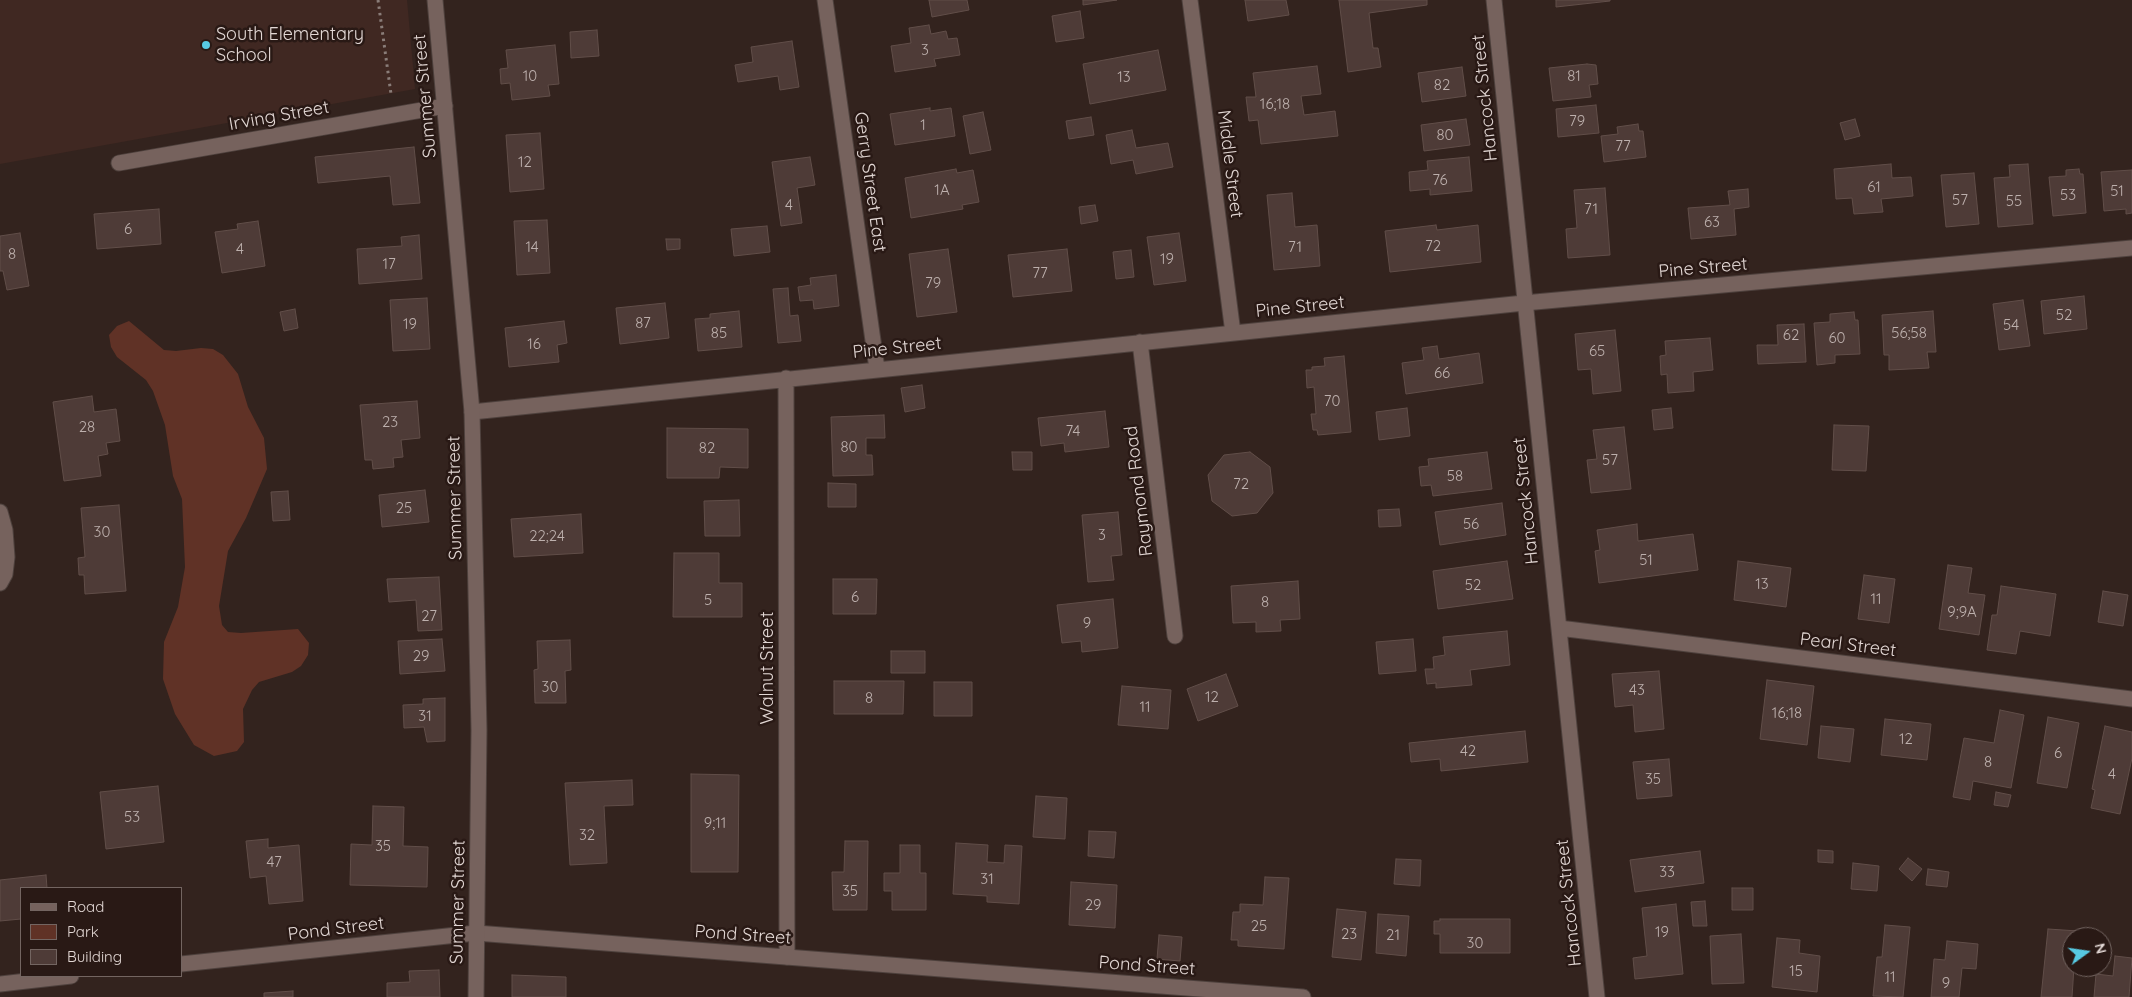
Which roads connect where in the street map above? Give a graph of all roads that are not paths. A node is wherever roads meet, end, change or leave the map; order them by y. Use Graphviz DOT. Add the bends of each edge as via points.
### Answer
graph roads {
  1 [pos="435,0"];
  2 [pos="825,0"];
  3 [pos="1190,0"];
  4 [pos="1494,0"];
  5 [pos="445,106"];
  6 [pos="119,163"];
  7 [pos="2132,248"];
  8 [pos="1524,303"];
  9 [pos="1233,333"];
  10 [pos="1140,342"];
  11 [pos="877,369"];
  12 [pos="786,378"];
  13 [pos="472,412"];
  14 [pos="0,512"];
  15 [pos="0,582"];
  16 [pos="1558,628"];
  17 [pos="1175,636"];
  18 [pos="2132,699"];
  19 [pos="476,933"];
  20 [pos="787,958"];
  21 [pos="182,964"];
  22 [pos="62,977"];
  23 [pos="0,984"];
  24 [pos="476,997"];
  25 [pos="1303,997"];
  26 [pos="1597,997"];
  1 -- 5 [label="street, Summer Street"];
  2 -- 11 [label="street, Gerry Street East"];
  3 -- 9 [label="street, Middle Street"];
  4 -- 8 [label="street, Hancock Street"];
  5 -- 6 [label="street, Irving Street"];
  5 -- 13 [label="street, Summer Street"];
  7 -- 8 [label="street, Pine Street"];
  8 -- 9 [label="street, Pine Street"];
  8 -- 16 [label="street, Hancock Street"];
  9 -- 10 [label="street, Pine Street"];
  10 -- 11 [label="street, Pine Street"];
  10 -- 17 [label="street, Raymond Road"];
  11 -- 12 [label="street, Pine Street"];
  12 -- 13 [label="street, Pine Street"];
  12 -- 20 [label="street, Walnut Street"];
  13 -- 19 [label="street, Summer Street" via="479,730"];
  14 -- 15 [label="street" via="7,551 5,574"];
  16 -- 18 [label="street, Pearl Street"];
  16 -- 26 [label="street, Hancock Street"];
  19 -- 20 [label="street, Pond Street"];
  19 -- 21 [label="street, Pond Street"];
  19 -- 24 [label="street, Summer Street"];
  20 -- 25 [label="street, Pond Street"];
  22 -- 23 [label="street"];
}
